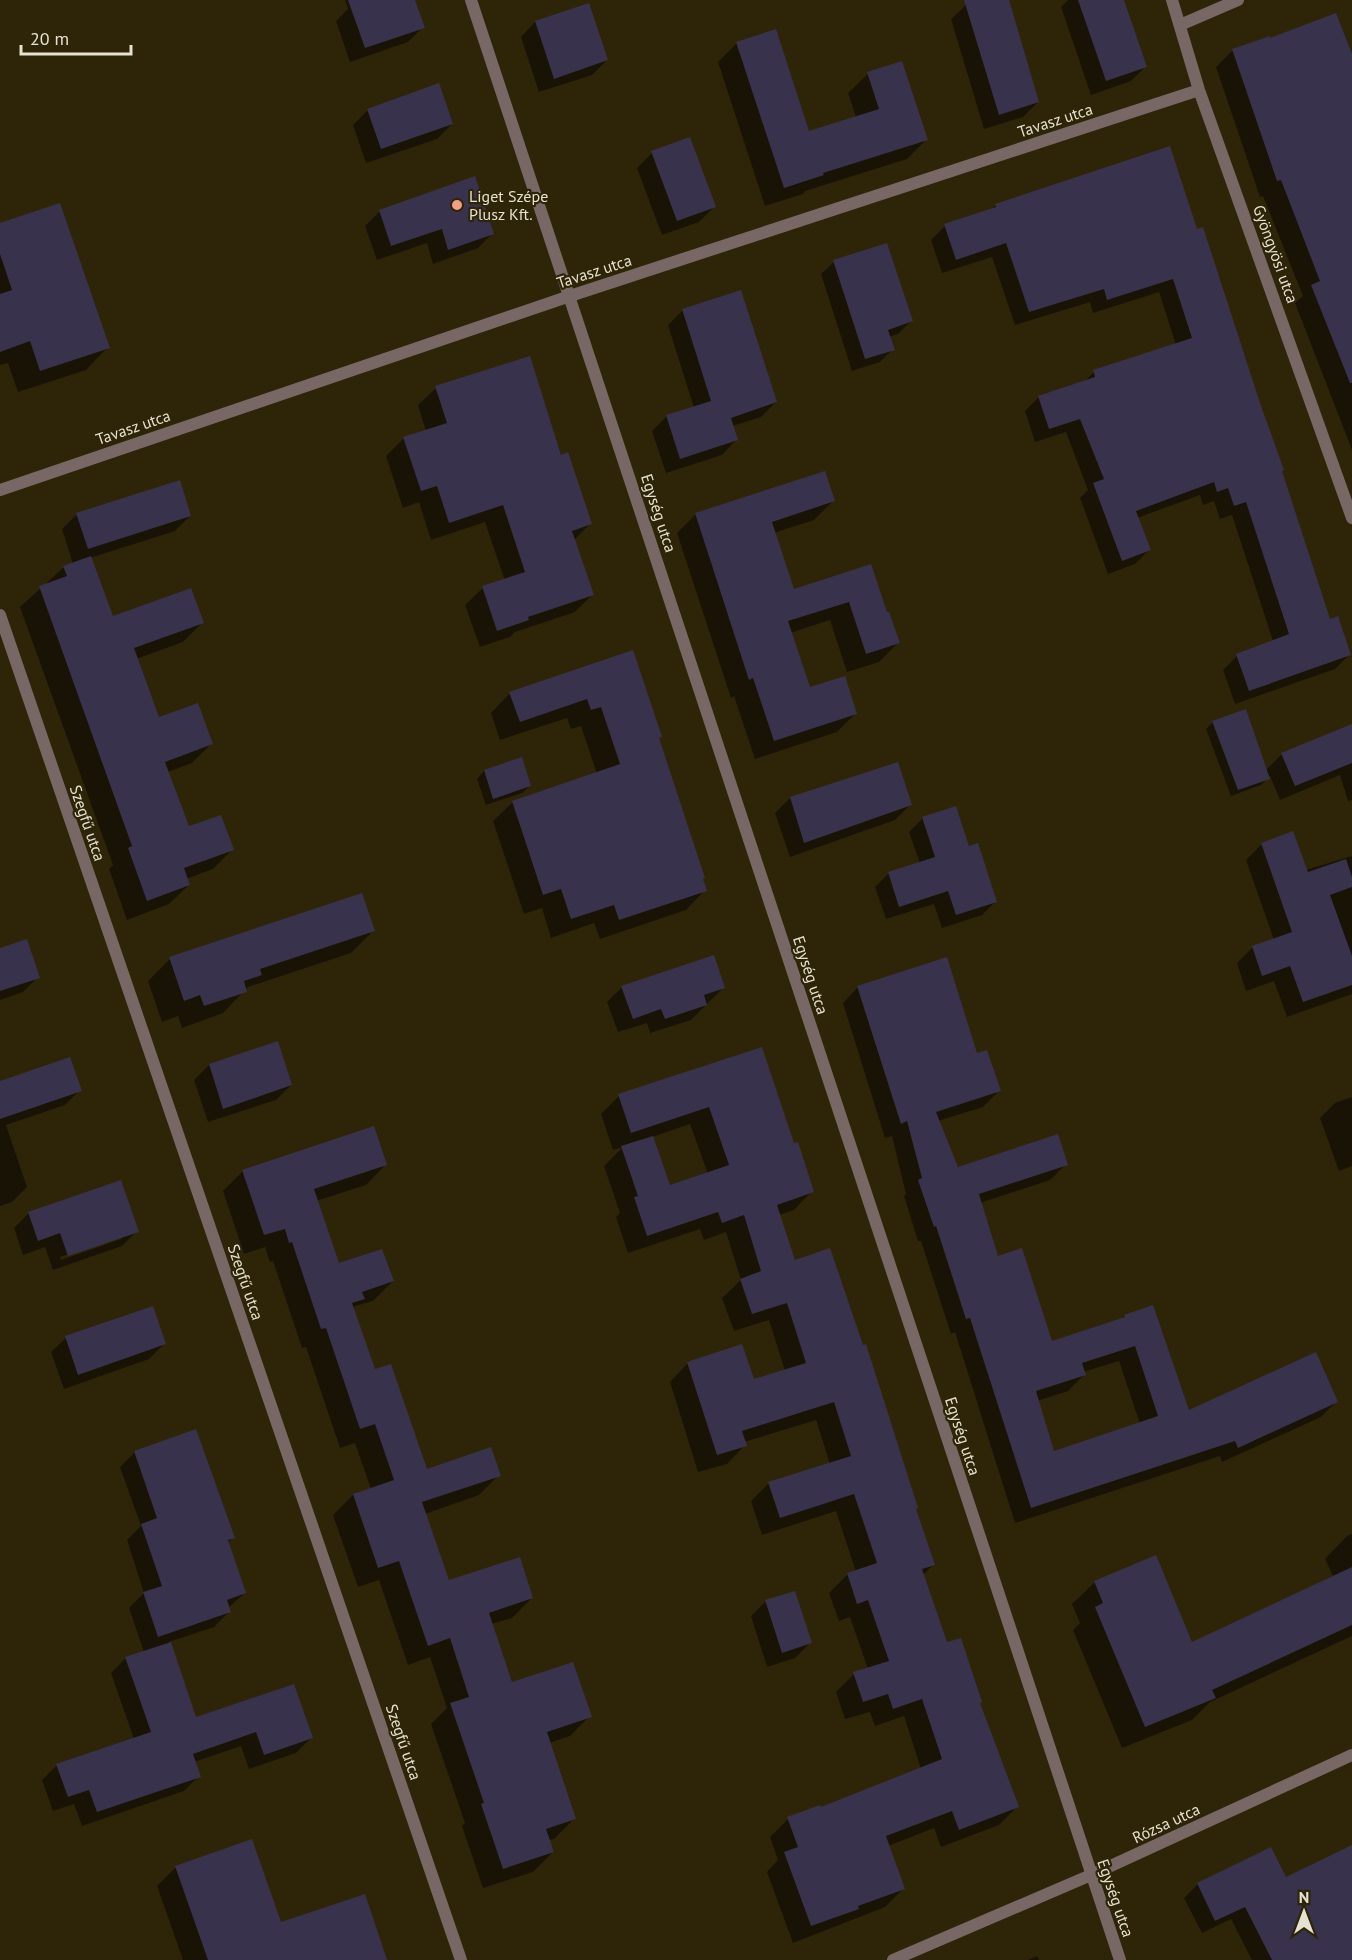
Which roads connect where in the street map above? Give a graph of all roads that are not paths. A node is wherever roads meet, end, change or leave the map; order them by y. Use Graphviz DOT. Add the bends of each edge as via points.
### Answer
graph roads {
  1 [pos="471,0"];
  2 [pos="1172,0"];
  3 [pos="1238,0"];
  4 [pos="1180,25"];
  5 [pos="1199,90"];
  6 [pos="570,296"];
  7 [pos="0,490"];
  8 [pos="1352,518"];
  9 [pos="0,615"];
  10 [pos="1352,1755"];
  11 [pos="1091,1875"];
  12 [pos="461,1960"];
  13 [pos="893,1960"];
  14 [pos="1120,1960"];
  1 -- 6 [label="street, Egység utca"];
  2 -- 4 [label="street, Gyöngyösi utca"];
  3 -- 4 [label="street"];
  4 -- 5 [label="street, Gyöngyösi utca"];
  5 -- 6 [label="street, Tavasz utca"];
  5 -- 8 [label="street, Gyöngyösi utca"];
  6 -- 7 [label="street, Tavasz utca"];
  6 -- 11 [label="street, Egység utca"];
  9 -- 12 [label="street, Szegfű utca"];
  10 -- 11 [label="street, Rózsa utca"];
  11 -- 13 [label="street, Rózsa utca"];
  11 -- 14 [label="street, Egység utca"];
}
